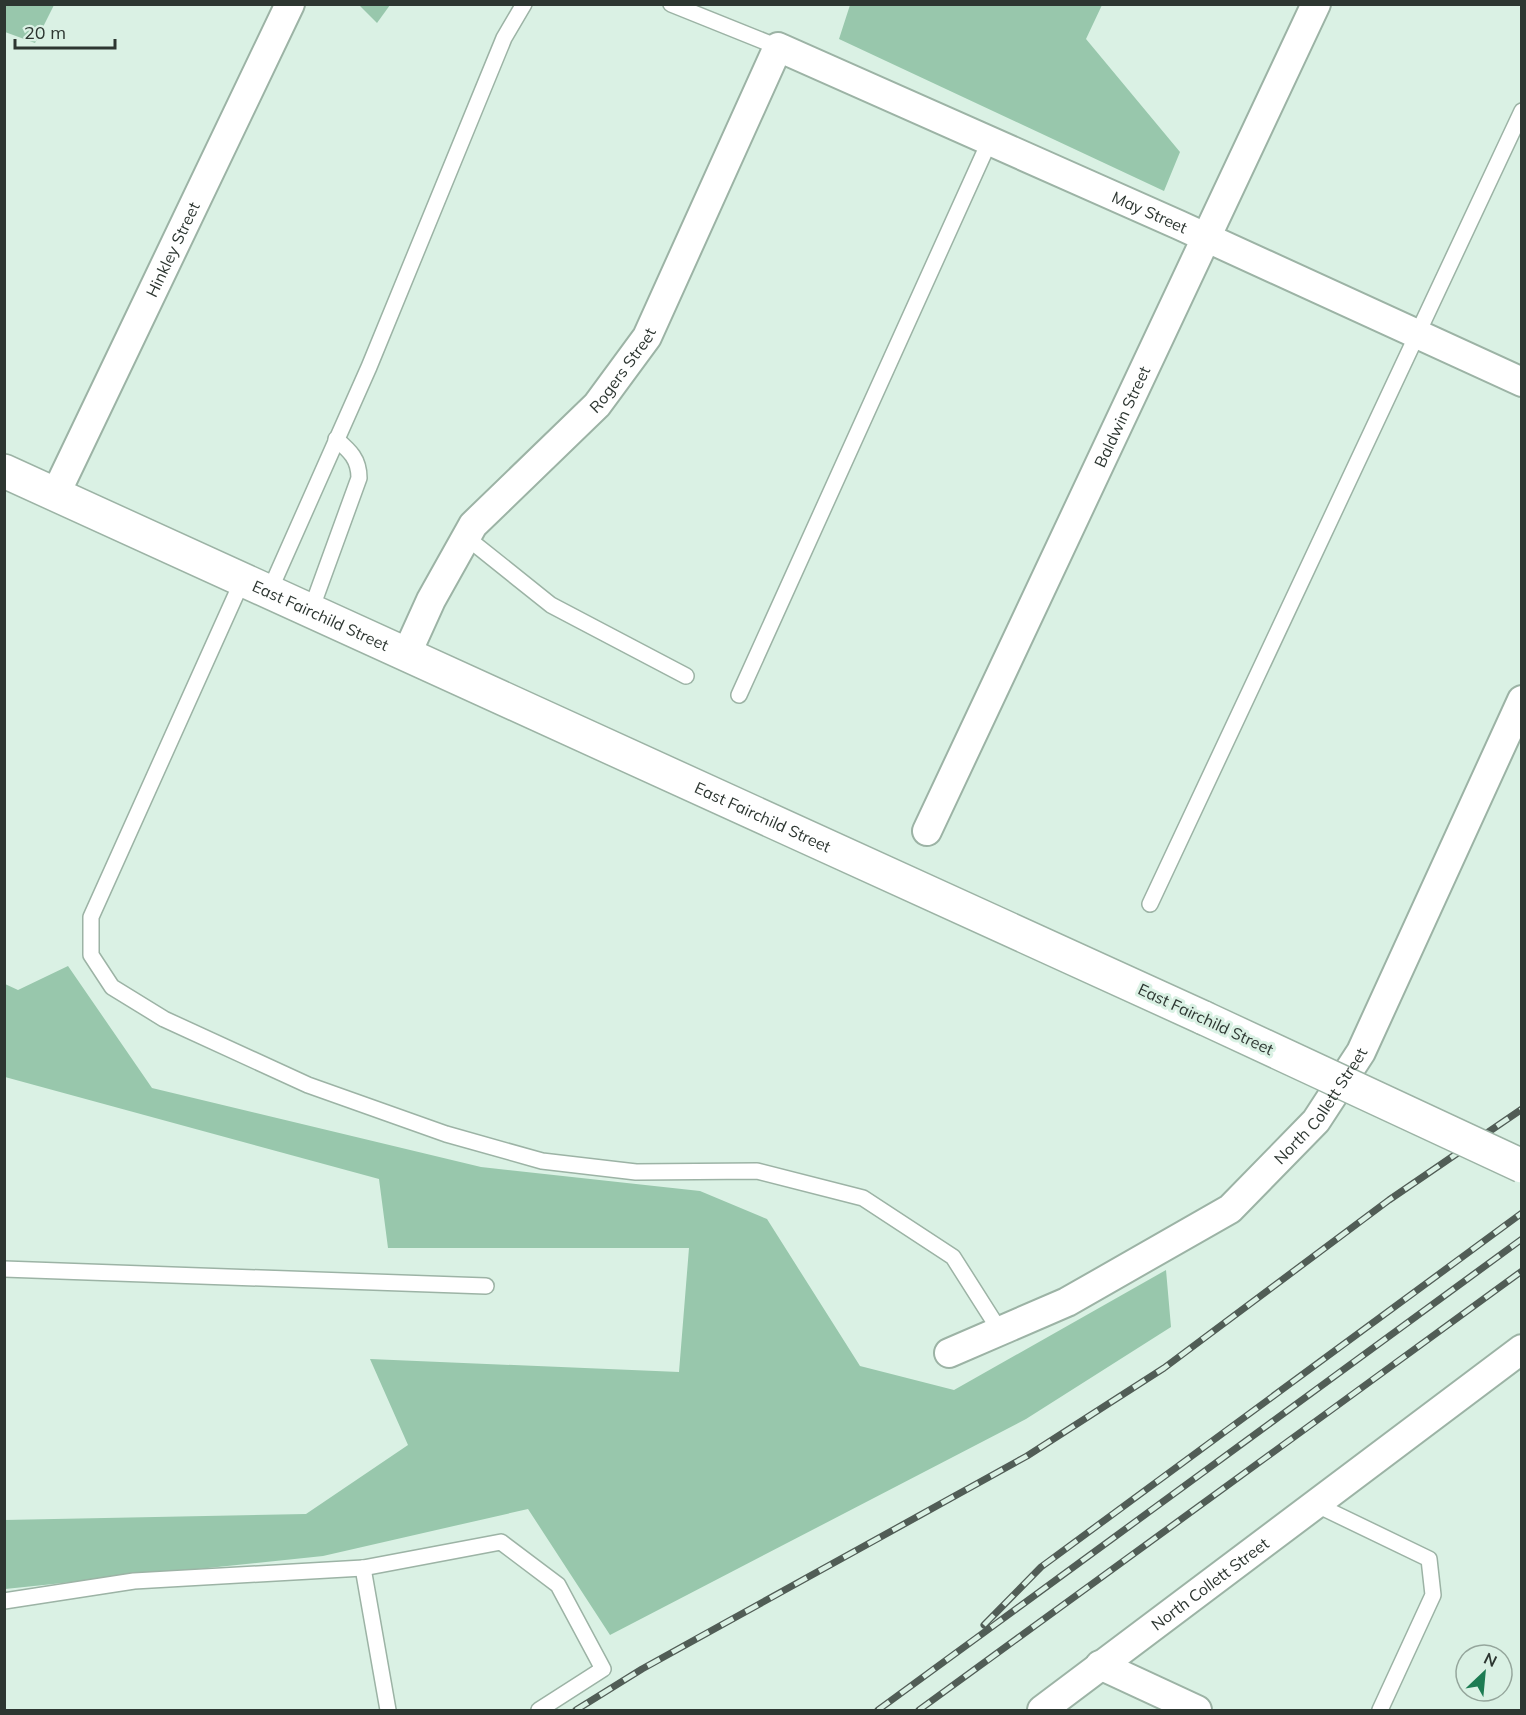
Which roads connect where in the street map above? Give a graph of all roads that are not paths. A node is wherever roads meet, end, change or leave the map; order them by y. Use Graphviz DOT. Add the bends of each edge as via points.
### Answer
graph roads {
  1 [pos="290,4"];
  2 [pos="524,4"];
  3 [pos="671,4"];
  4 [pos="1316,4"];
  5 [pos="778,47"];
  6 [pos="1521,111"];
  7 [pos="990,140"];
  8 [pos="1204,237"];
  9 [pos="1416,334"];
  10 [pos="1521,382"];
  11 [pos="336,439"];
  12 [pos="4,471"];
  13 [pos="56,493"];
  14 [pos="466,537"];
  15 [pos="257,585"];
  16 [pos="311,610"];
  17 [pos="407,653"];
  18 [pos="686,676"];
  19 [pos="739,695"];
  20 [pos="1521,700"];
  21 [pos="927,831"];
  22 [pos="1150,904"];
  23 [pos="1521,1166"];
  24 [pos="4,1269"];
  25 [pos="486,1286"];
  26 [pos="1000,1331"];
  27 [pos="1521,1349"];
  28 [pos="949,1353"];
  29 [pos="1315,1504"];
  30 [pos="363,1568"];
  31 [pos="4,1601"];
  32 [pos="1100,1665"];
  33 [pos="388,1710"];
  34 [pos="539,1710"];
  35 [pos="1042,1710"];
  36 [pos="1197,1710"];
  37 [pos="1380,1710"];
  1 -- 13 [label="street, Hinkley Street"];
  2 -- 11 [label="lane" via="504,38"];
  3 -- 5 [label="lane"];
  4 -- 8 [label="street, Baldwin Street"];
  5 -- 7 [label="street, May Street"];
  5 -- 14 [label="street, Rogers Street" via="647,337 597,405 473,525"];
  6 -- 9 [label="lane"];
  7 -- 8 [label="street, May Street"];
  7 -- 19 [label="lane"];
  8 -- 9 [label="street, May Street"];
  8 -- 21 [label="street, Baldwin Street"];
  9 -- 10 [label="street, May Street"];
  9 -- 22 [label="lane"];
  11 -- 15 [label="lane"];
  11 -- 16 [label="lane" via="352,453 359,466 359,478"];
  12 -- 13 [label="street, East Fairchild Street"];
  13 -- 15 [label="street, East Fairchild Street"];
  14 -- 17 [label="street, Rogers Street"];
  14 -- 18 [label="lane" via="551,605"];
  15 -- 16 [label="street, East Fairchild Street"];
  15 -- 26 [label="lane" via="91,917 91,955 112,987 164,1019 308,1085 446,1134 531,1158 636,1172 757,1171 863,1198 953,1257"];
  16 -- 17 [label="street, East Fairchild Street"];
  17 -- 23 [label="street, East Fairchild Street, bridge"];
  20 -- 26 [label="street, North Collett Street" via="1361,1052 1316,1121 1230,1209 1067,1302"];
  24 -- 25 [label="lane"];
  26 -- 28 [label="street, North Collett Street"];
  27 -- 29 [label="street, North Collett Street"];
  29 -- 32 [label="street, North Collett Street"];
  29 -- 37 [label="lane" via="1429,1559 1433,1595"];
  30 -- 31 [label="lane" via="134,1581"];
  30 -- 33 [label="lane"];
  30 -- 34 [label="lane" via="501,1542 558,1585 603,1669"];
  32 -- 35 [label="street, North Collett Street"];
  32 -- 36 [label="street"];
}
